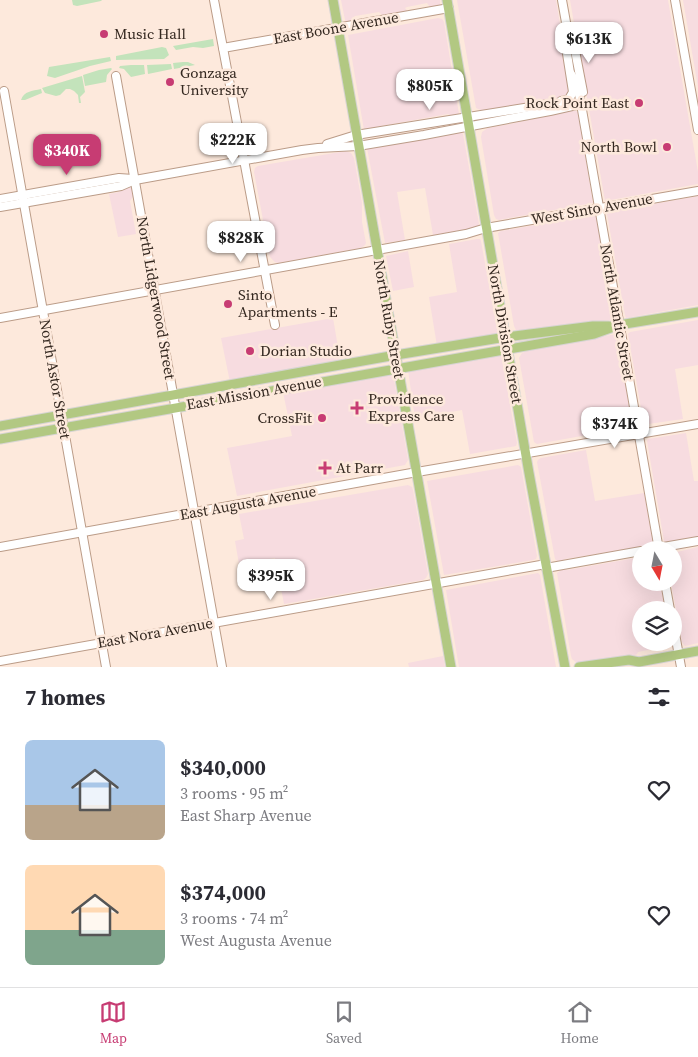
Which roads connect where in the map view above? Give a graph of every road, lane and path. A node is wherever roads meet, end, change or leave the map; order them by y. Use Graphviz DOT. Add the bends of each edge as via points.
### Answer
graph roads {
  1 [pos="214,0"];
  2 [pos="333,0"];
  3 [pos="562,0"];
  4 [pos="675,0"];
  5 [pos="448,4"];
  6 [pos="338,28"];
  7 [pos="567,28"];
  8 [pos="223,48"];
  9 [pos="571,74"];
  10 [pos="116,76"];
  11 [pos="4,91"];
  12 [pos="549,104"];
  13 [pos="581,104"];
  14 [pos="467,117"];
  15 [pos="469,127"];
  16 [pos="698,130"];
  17 [pos="356,135"];
  18 [pos="358,146"];
  19 [pos="318,148"];
  20 [pos="244,160"];
  21 [pos="135,180"];
  22 [pos="698,190"];
  23 [pos="0,199"];
  24 [pos="23,199"];
  25 [pos="0,207"];
  26 [pos="599,208"];
  27 [pos="486,228"];
  28 [pos="376,250"];
  29 [pos="264,270"];
  30 [pos="155,291"];
  31 [pos="43,310"];
  32 [pos="698,312"];
  33 [pos="0,318"];
  34 [pos="275,325"];
  35 [pos="619,325"];
  36 [pos="506,337"];
  37 [pos="508,349"];
  38 [pos="396,355"];
  39 [pos="398,368"];
  40 [pos="174,396"];
  41 [pos="176,407"];
  42 [pos="62,414"];
  43 [pos="698,424"];
  44 [pos="0,426"];
  45 [pos="64,427"];
  46 [pos="638,434"];
  47 [pos="0,439"];
  48 [pos="526,453"];
  49 [pos="417,472"];
  50 [pos="194,512"];
  51 [pos="82,532"];
  52 [pos="658,541"];
  53 [pos="698,541"];
  54 [pos="682,544"];
  55 [pos="0,548"];
  56 [pos="632,552"];
  57 [pos="546,566"];
  58 [pos="436,584"];
  59 [pos="214,622"];
  60 [pos="102,643"];
  61 [pos="698,650"];
  62 [pos="678,651"];
  63 [pos="679,655"];
  64 [pos="0,662"];
  65 [pos="636,665"];
  66 [pos="106,667"];
  67 [pos="222,667"];
  68 [pos="451,667"];
  69 [pos="565,667"];
  70 [pos="579,667"];
  71 [pos="681,667"];
  1 -- 8 [label="street"];
  2 -- 6 [label="main road, North Ruby Street"];
  3 -- 7 [label="street, North Atlantic Street"];
  4 -- 16 [label="street"];
  5 -- 6 [label="street, East Boone Avenue"];
  5 -- 14 [label="main road, North Division Street"];
  6 -- 8 [label="street, East Boone Avenue"];
  6 -- 17 [label="main road, North Ruby Street"];
  7 -- 9 [label="street, North Atlantic Street" via="565,41"];
  7 -- 13 [label="street, North Atlantic Street" via="577,57 583,92"];
  8 -- 20 [label="street"];
  9 -- 12 [label="street" via="573,92 569,99"];
  9 -- 13 [label="street, North Atlantic Street"];
  10 -- 21 [label="street, North Lidgerwood Street"];
  11 -- 24 [label="street, North Astor Street"];
  12 -- 13 [label="street"];
  12 -- 14 [label="street"];
  13 -- 15 [label="street"];
  13 -- 26 [label="street, North Atlantic Street"];
  14 -- 15 [label="main road, North Division Street"];
  14 -- 17 [label="street"];
  15 -- 18 [label="street"];
  15 -- 27 [label="main road, North Division Street"];
  17 -- 18 [label="main road, North Ruby Street"];
  17 -- 19 [label="street"];
  18 -- 19 [label="street"];
  18 -- 28 [label="main road, North Ruby Street"];
  19 -- 20 [label="street"];
  20 -- 21 [label="street"];
  20 -- 29 [label="street"];
  21 -- 24 [label="street" via="119,178"];
  21 -- 30 [label="street, North Lidgerwood Street"];
  22 -- 26 [label="street, West Sinto Avenue"];
  23 -- 24 [label="street"];
  24 -- 25 [label="street"];
  24 -- 31 [label="street, North Astor Street"];
  26 -- 27 [label="street, West Sinto Avenue"];
  26 -- 35 [label="street, North Atlantic Street"];
  27 -- 28 [label="street, West Sinto Avenue"];
  27 -- 36 [label="main road, North Division Street"];
  28 -- 29 [label="street, West Sinto Avenue"];
  28 -- 38 [label="main road, North Ruby Street"];
  29 -- 30 [label="street, West Sinto Avenue"];
  29 -- 34 [label="street"];
  30 -- 31 [label="street, West Sinto Avenue"];
  30 -- 40 [label="street, North Lidgerwood Street"];
  31 -- 33 [label="street, West Sinto Avenue"];
  31 -- 42 [label="street, North Astor Street"];
  32 -- 35 [label="main road"];
  35 -- 36 [label="main road, East Mission Avenue"];
  35 -- 37 [label="main road, East Mission Avenue" via="594,334"];
  35 -- 46 [label="street, North Atlantic Street"];
  36 -- 37 [label="main road, North Division Street"];
  36 -- 38 [label="main road, East Mission Avenue"];
  37 -- 39 [label="main road, East Mission Avenue"];
  37 -- 48 [label="main road, North Division Street"];
  38 -- 39 [label="main road, North Ruby Street"];
  38 -- 40 [label="main road, East Mission Avenue"];
  39 -- 41 [label="main road, East Mission Avenue"];
  39 -- 49 [label="main road, North Ruby Street"];
  40 -- 41 [label="street, North Lidgerwood Street"];
  40 -- 42 [label="main road, East Mission Avenue"];
  41 -- 45 [label="main road, East Mission Avenue"];
  41 -- 50 [label="street, North Lidgerwood Street"];
  42 -- 44 [label="main road, East Mission Avenue"];
  42 -- 45 [label="street, North Astor Street"];
  43 -- 46 [label="street, East Augusta Avenue"];
  45 -- 47 [label="main road, East Mission Avenue"];
  45 -- 51 [label="street, North Astor Street"];
  46 -- 48 [label="street, East Augusta Avenue"];
  46 -- 52 [label="street, North Atlantic Street"];
  48 -- 49 [label="street, East Augusta Avenue"];
  48 -- 57 [label="main road, North Division Street"];
  49 -- 50 [label="street, East Augusta Avenue"];
  49 -- 58 [label="main road, North Ruby Street"];
  50 -- 51 [label="street, East Augusta Avenue"];
  50 -- 59 [label="street, North Lidgerwood Street"];
  51 -- 55 [label="street, East Augusta Avenue"];
  51 -- 60 [label="street, North Astor Street"];
  53 -- 54 [label="street"];
  56 -- 57 [label="street, East Nora Avenue"];
  57 -- 58 [label="street, East Nora Avenue"];
  57 -- 69 [label="main road, North Division Street"];
  58 -- 59 [label="street, East Nora Avenue"];
  58 -- 68 [label="main road, North Ruby Street"];
  59 -- 60 [label="street, East Nora Avenue"];
  59 -- 67 [label="street, North Lidgerwood Street"];
  60 -- 64 [label="street, East Nora Avenue"];
  60 -- 66 [label="street, North Astor Street"];
  61 -- 63 [label="main road"];
  62 -- 63 [label="street"];
  63 -- 65 [label="main road"];
  63 -- 71 [label="street"];
  65 -- 70 [label="main road" via="628,660"];
}
